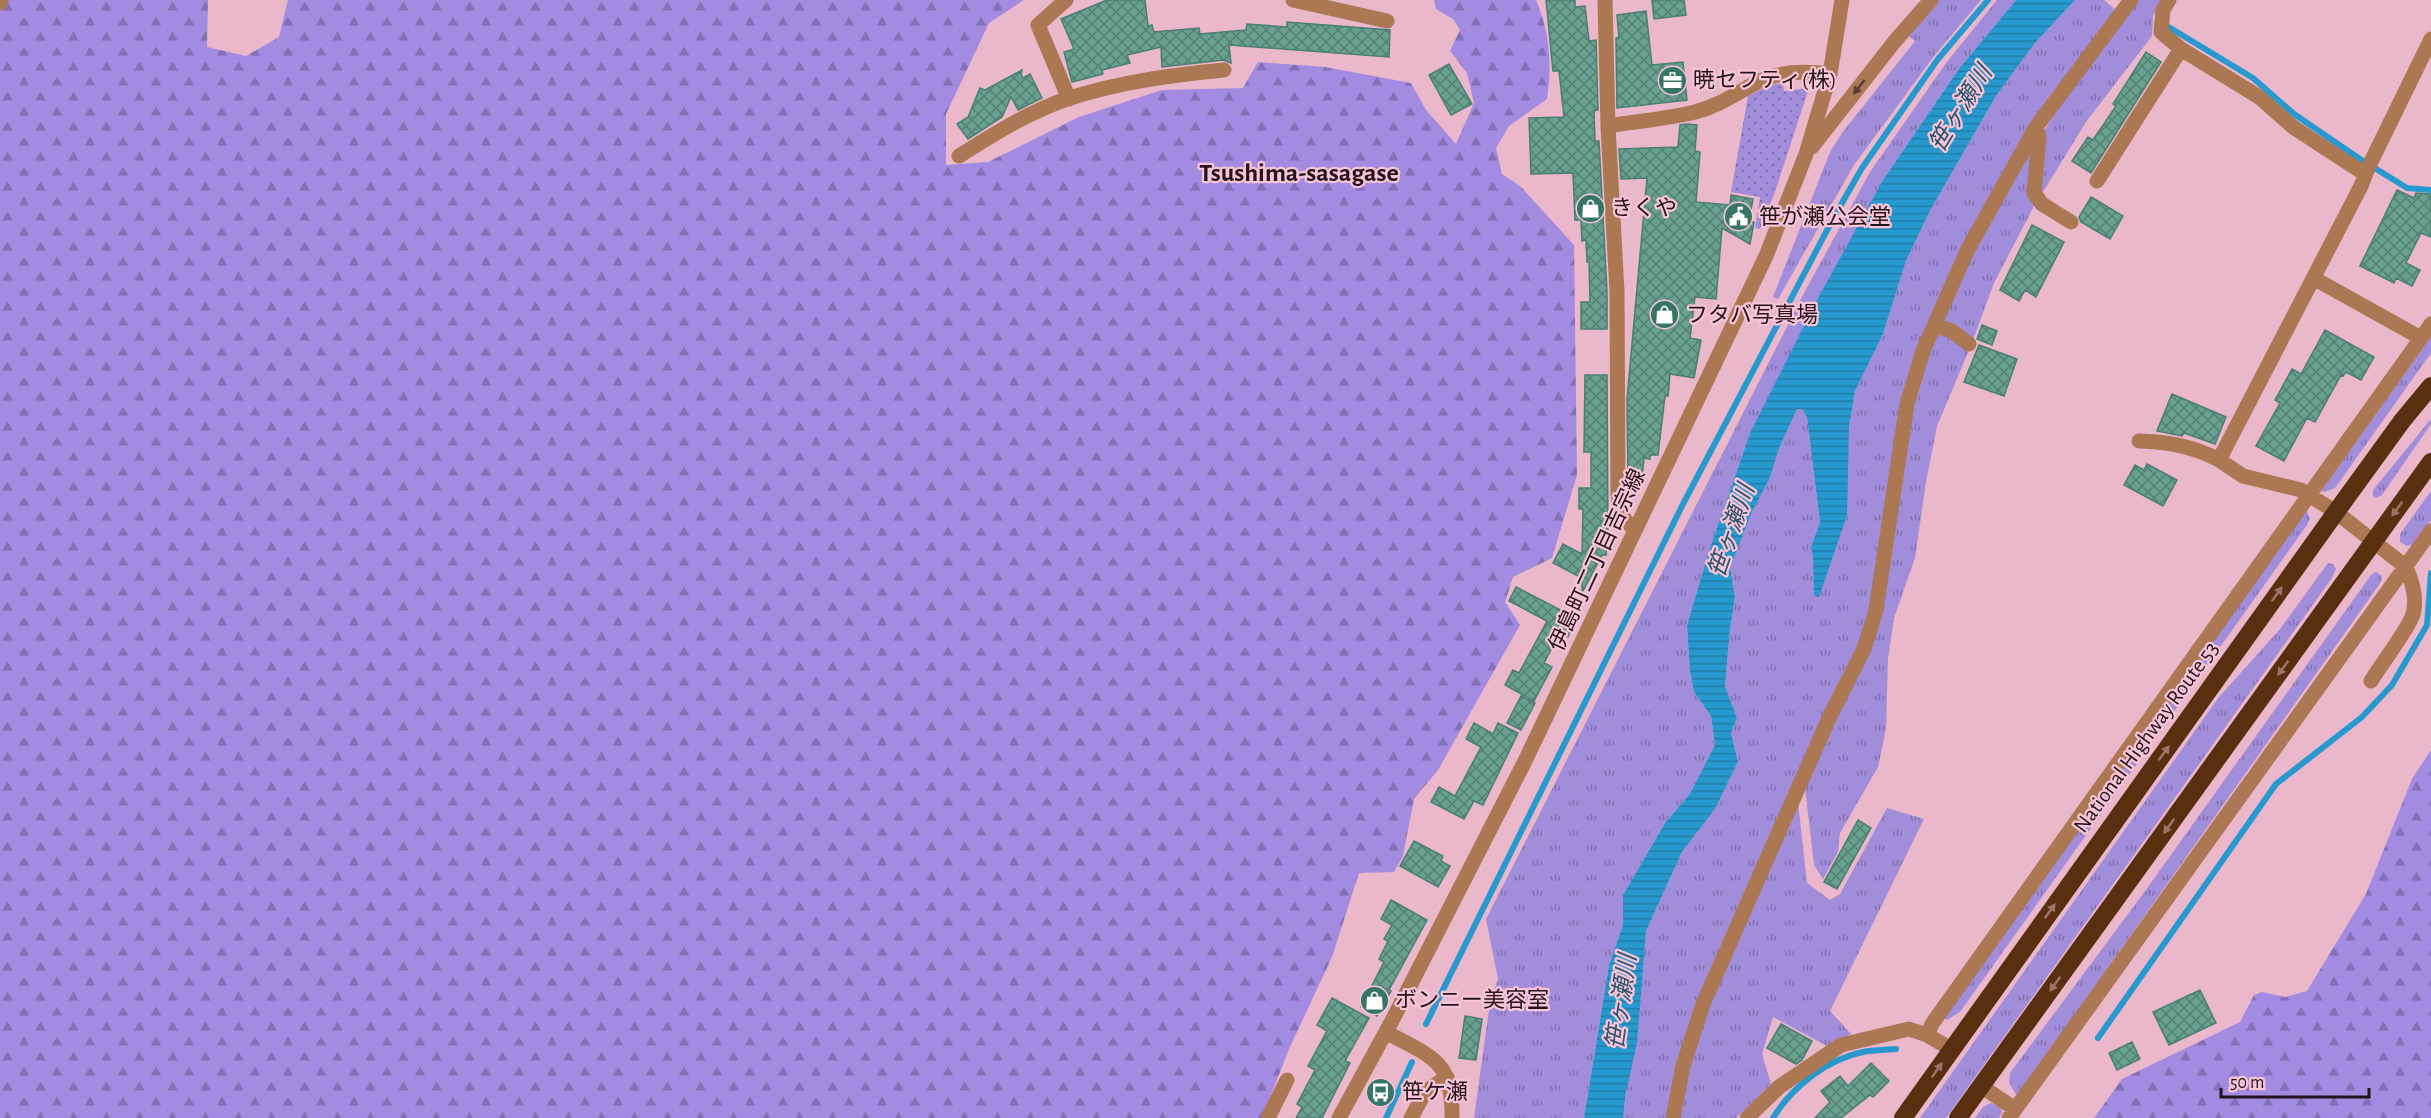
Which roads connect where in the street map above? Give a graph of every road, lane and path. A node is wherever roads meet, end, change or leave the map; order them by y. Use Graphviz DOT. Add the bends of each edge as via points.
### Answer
graph roads {
  1 [pos="1066,0"];
  2 [pos="1293,0"];
  3 [pos="1605,0"];
  4 [pos="1842,0"];
  5 [pos="1931,0"];
  6 [pos="2131,0"];
  7 [pos="2169,0"];
  8 [pos="1387,21"];
  9 [pos="2431,39"];
  10 [pos="2181,49"];
  11 [pos="1224,70"];
  12 [pos="1830,74"];
  13 [pos="1069,99"];
  14 [pos="1608,126"];
  15 [pos="2036,127"];
  16 [pos="1806,154"];
  17 [pos="959,156"];
  18 [pos="2368,168"];
  19 [pos="2097,181"];
  20 [pos="2071,222"];
  21 [pos="2315,279"];
  22 [pos="2431,324"];
  23 [pos="1935,326"];
  24 [pos="2421,338"];
  25 [pos="1969,344"];
  26 [pos="2431,386"];
  27 [pos="2139,441"];
  28 [pos="2219,460"];
  29 [pos="2431,462"];
  30 [pos="2309,495"];
  31 [pos="2336,512"];
  32 [pos="1636,529"];
  33 [pos="2431,531"];
  34 [pos="2374,541"];
  35 [pos="2406,567"];
  36 [pos="2371,681"];
  37 [pos="1386,1032"];
  38 [pos="1927,1035"];
  39 [pos="1951,1049"];
  40 [pos="1447,1077"];
  41 [pos="1287,1080"];
  42 [pos="1981,1086"];
  43 [pos="2012,1114"];
  44 [pos="1268,1118"];
  45 [pos="1339,1118"];
  46 [pos="1411,1118"];
  47 [pos="1452,1118"];
  48 [pos="1673,1118"];
  49 [pos="1747,1118"];
  50 [pos="1903,1118"];
  51 [pos="1958,1118"];
  1 -- 13 [label="street" via="1038,25"];
  2 -- 8 [label="street"];
  3 -- 14 [label="street"];
  4 -- 12 [label="street, 伊島町二丁目吉宗線"];
  5 -- 16 [label="street, one-way"];
  6 -- 15 [label="street"];
  7 -- 10 [label="street" via="2163,10 2161,32"];
  9 -- 18 [label="street"];
  10 -- 18 [label="street" via="2259,97 2293,127"];
  10 -- 19 [label="street"];
  11 -- 13 [label="street" via="1162,76"];
  12 -- 14 [label="street" via="1780,74 1696,112"];
  12 -- 16 [label="street, 伊島町二丁目吉宗線"];
  13 -- 17 [label="street" via="1002,129"];
  14 -- 32 [label="street" via="1617,292 1618,494 1625,523"];
  15 -- 20 [label="street" via="2039,137 2034,193 2042,204"];
  15 -- 23 [label="street" via="1967,251"];
  16 -- 32 [label="street, 伊島町二丁目吉宗線" via="1754,283"];
  18 -- 21 [label="street"];
  21 -- 24 [label="street"];
  21 -- 28 [label="street"];
  22 -- 24 [label="street"];
  23 -- 25 [label="street" via="1952,331"];
  23 -- 48 [label="street" via="1907,404 1876,610 1863,649 1703,1004 1683,1066"];
  24 -- 30 [label="street"];
  26 -- 31 [label="highway, National Highway Route 53"];
  27 -- 28 [label="street" via="2168,442"];
  28 -- 30 [label="street" via="2243,476"];
  29 -- 34 [label="highway, one-way"];
  30 -- 31 [label="street"];
  30 -- 38 [label="street"];
  31 -- 34 [label="street"];
  39 -- 31 [label="highway, National Highway Route 53, one-way"];
  32 -- 37 [label="street, 伊島町二丁目吉宗線" via="1525,761"];
  33 -- 35 [label="street"];
  34 -- 35 [label="street"];
  34 -- 42 [label="highway, one-way"];
  35 -- 36 [label="street" via="2414,595 2413,616"];
  35 -- 43 [label="street"];
  37 -- 40 [label="street" via="1438,1061"];
  37 -- 45 [label="street, 伊島町二丁目吉宗線"];
  38 -- 39 [label="street"];
  38 -- 49 [label="street" via="1909,1029 1841,1045 1779,1087"];
  50 -- 39 [label="highway, National Highway Route 53, one-way"];
  40 -- 46 [label="street" via="1425,1092"];
  40 -- 47 [label="street" via="1453,1094"];
  41 -- 44 [label="street"];
  42 -- 43 [label="street"];
  42 -- 51 [label="highway"];
}
